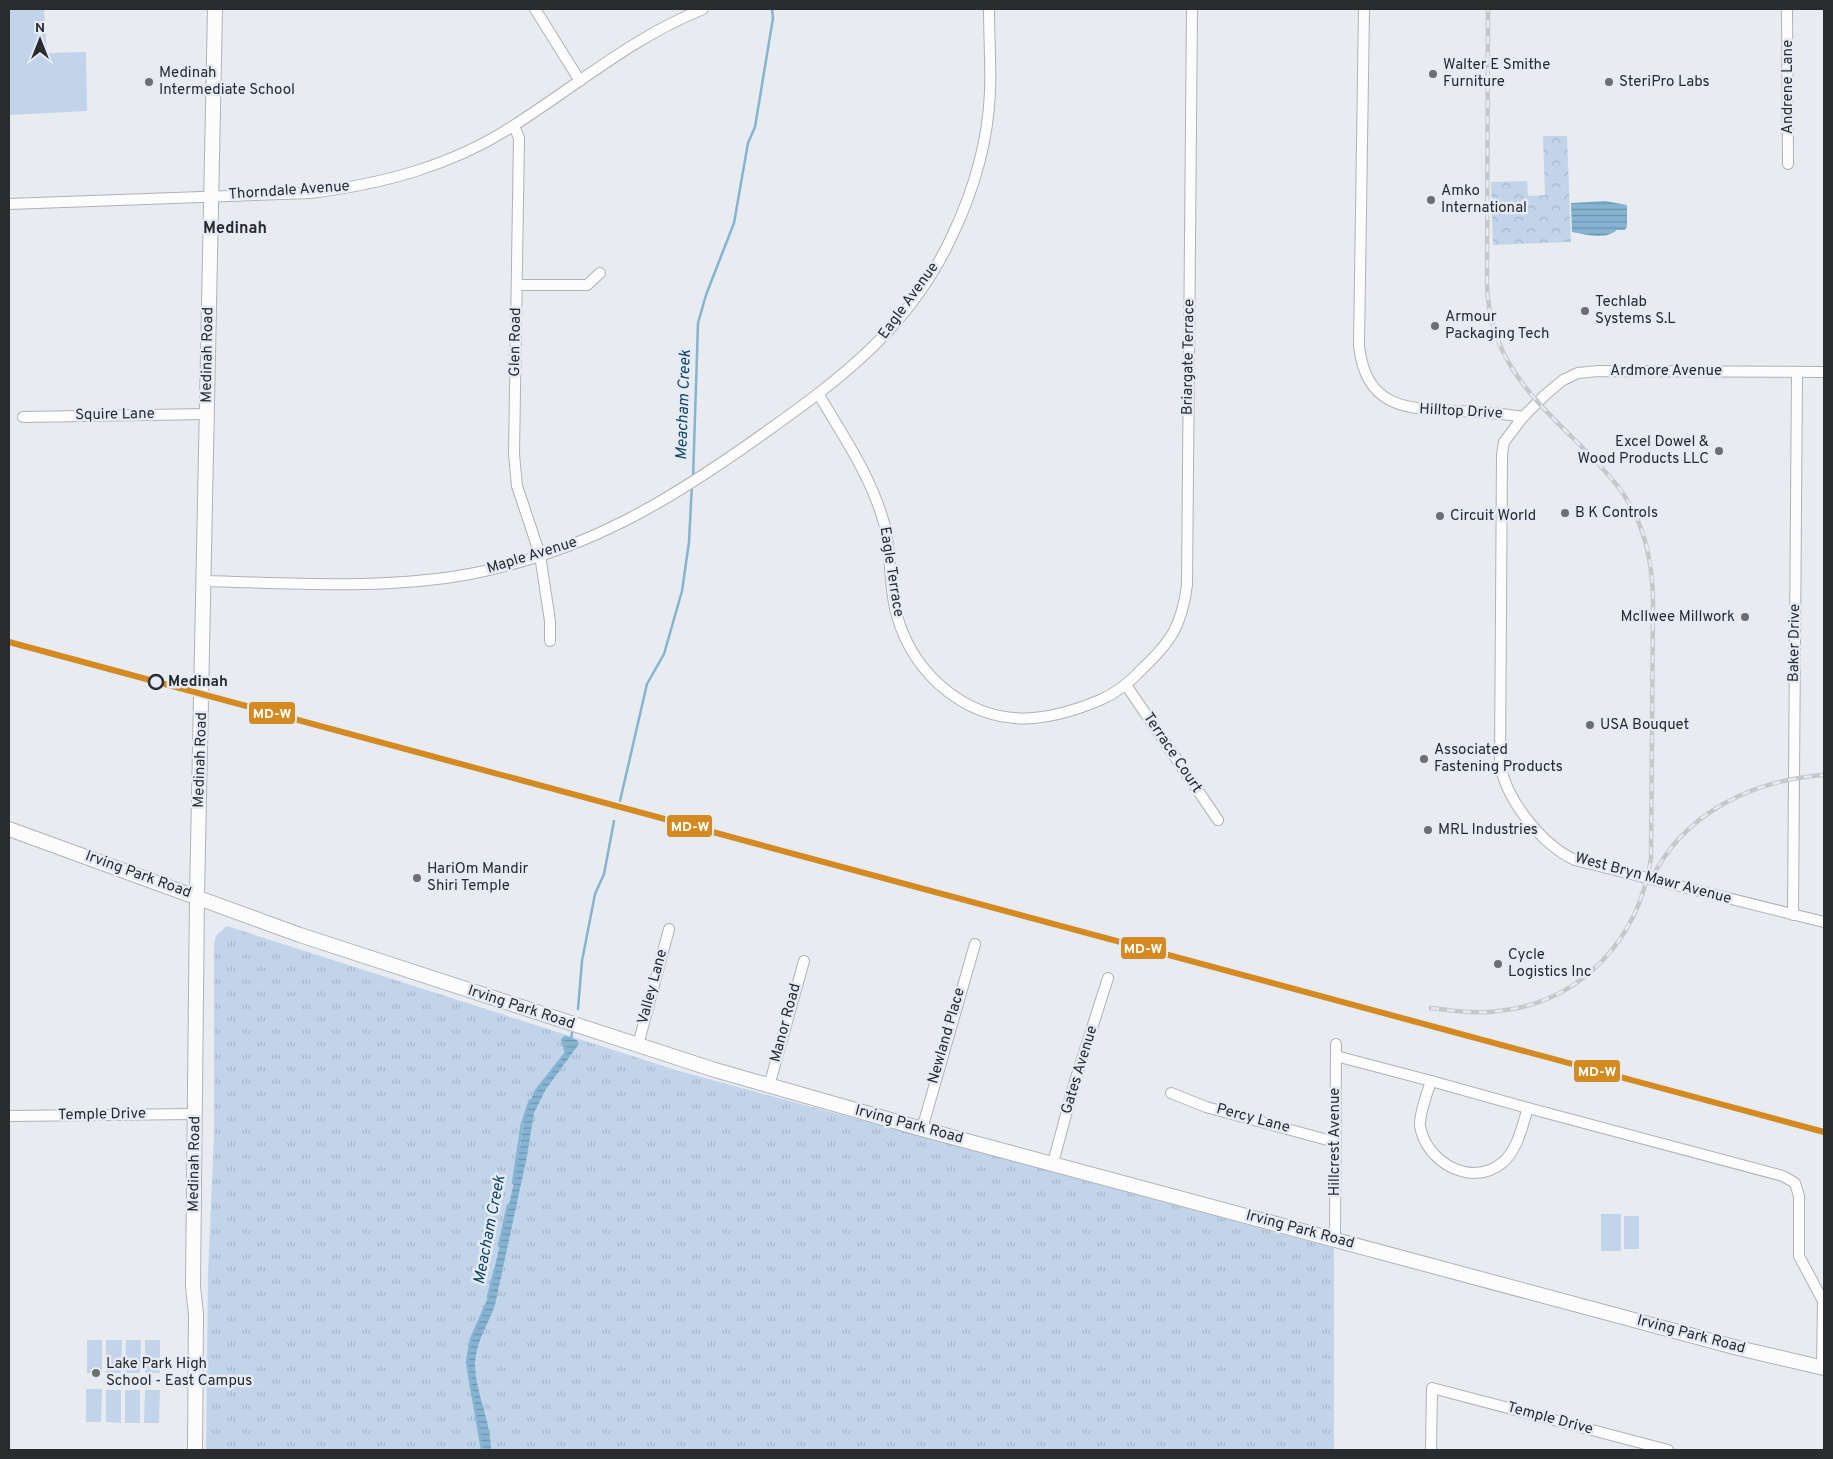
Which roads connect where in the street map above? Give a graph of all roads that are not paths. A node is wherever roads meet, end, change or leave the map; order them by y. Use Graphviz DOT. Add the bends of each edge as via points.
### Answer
graph roads {
  1 [pos="215,9"];
  2 [pos="535,9"];
  3 [pos="703,9"];
  4 [pos="989,9"];
  5 [pos="1192,9"];
  6 [pos="1364,9"];
  7 [pos="1787,9"];
  8 [pos="580,81"];
  9 [pos="514,126"];
  10 [pos="1788,164"];
  11 [pos="210,196"];
  12 [pos="9,204"];
  13 [pos="600,274"];
  14 [pos="517,285"];
  15 [pos="1797,372"];
  16 [pos="1824,372"];
  17 [pos="819,395"];
  18 [pos="207,414"];
  19 [pos="23,417"];
  20 [pos="1524,417"];
  21 [pos="540,555"];
  22 [pos="204,581"];
  23 [pos="550,641"];
  24 [pos="923,668"];
  25 [pos="1126,685"];
  26 [pos="1509,792"];
  27 [pos="1218,820"];
  28 [pos="9,829"];
  29 [pos="197,896"];
  30 [pos="1792,914"];
  31 [pos="1824,922"];
  32 [pos="669,929"];
  33 [pos="975,944"];
  34 [pos="804,961"];
  35 [pos="1108,978"];
  36 [pos="1336,1044"];
  37 [pos="638,1046"];
  38 [pos="1336,1056"];
  39 [pos="1431,1082"];
  40 [pos="769,1086"];
  41 [pos="1171,1093"];
  42 [pos="1528,1108"];
  43 [pos="195,1114"];
  44 [pos="9,1116"];
  45 [pos="922,1128"];
  46 [pos="1336,1142"];
  47 [pos="1053,1163"];
  48 [pos="1335,1240"];
  49 [pos="1823,1368"];
  50 [pos="195,1450"];
  51 [pos="1432,1450"];
  52 [pos="1668,1450"];
  1 -- 11 [label="main road, Medinah Road"];
  2 -- 8 [label="street"];
  3 -- 8 [label="street, Thorndale Avenue" via="648,35"];
  4 -- 17 [label="street, Eagle Avenue" via="987,120 976,173 952,236 927,281 901,318 876,346"];
  5 -- 25 [label="street, Briargate Terrace" via="1187,585 1179,621 1165,648"];
  6 -- 20 [label="street, Hilltop Drive" via="1359,346 1363,368 1380,394 1399,406 1414,410"];
  7 -- 10 [label="street, Andrene Lane"];
  8 -- 9 [label="street, Thorndale Avenue"];
  9 -- 11 [label="street, Thorndale Avenue" via="460,155 388,180 353,188 310,192"];
  9 -- 14 [label="street, Glen Road" via="519,138"];
  11 -- 12 [label="street, Thorndale Avenue"];
  11 -- 18 [label="main road, Medinah Road"];
  13 -- 14 [label="street" via="587,285"];
  14 -- 21 [label="street, Glen Road" via="514,454 517,486"];
  15 -- 16 [label="street, Ardmore Avenue"];
  15 -- 20 [label="street, Ardmore Avenue" via="1578,373 1557,385"];
  15 -- 30 [label="street, Baker Drive"];
  17 -- 21 [label="street, Maple Avenue" via="670,498 607,531"];
  17 -- 24 [label="street, Eagle Terrace" via="859,462 876,499 889,548 896,615 906,642"];
  18 -- 19 [label="street, Squire Lane"];
  18 -- 22 [label="main road, Medinah Road"];
  20 -- 26 [label="street, Hilltop Drive" via="1504,442 1502,454 1500,760"];
  21 -- 22 [label="street, Maple Avenue" via="470,574 408,582"];
  21 -- 23 [label="street, Glen Road"];
  22 -- 29 [label="main road, Medinah Road"];
  24 -- 25 [label="street, Briargate Terrace" via="934,682 964,702 1008,716 1032,718 1059,714 1101,700"];
  25 -- 27 [label="street, Terrace Court"];
  26 -- 30 [label="street, West Bryn Mawr Avenue" via="1546,842 1575,860"];
  28 -- 29 [label="main road, Irving Park Road"];
  29 -- 37 [label="main road, Irving Park Road" via="300,935"];
  29 -- 43 [label="main road, Medinah Road"];
  30 -- 31 [label="street, West Bryn Mawr Avenue"];
  32 -- 37 [label="street, Valley Lane"];
  33 -- 45 [label="street, Newland Place"];
  34 -- 40 [label="street, Manor Road"];
  35 -- 47 [label="street, Gates Avenue"];
  36 -- 38 [label="street, Hillcrest Avenue"];
  37 -- 40 [label="main road, Irving Park Road"];
  38 -- 39 [label="street"];
  38 -- 46 [label="street, Hillcrest Avenue"];
  39 -- 42 [label="street"];
  39 -- 42 [label="street" via="1420,1124 1426,1144 1439,1161 1460,1172 1483,1172 1502,1163 1515,1146"];
  40 -- 45 [label="main road, Irving Park Road"];
  41 -- 46 [label="street, Percy Lane" via="1206,1107"];
  42 -- 49 [label="street" via="1783,1176 1795,1183 1799,1196 1799,1256 1824,1307"];
  43 -- 44 [label="street, Temple Drive"];
  43 -- 50 [label="main road, Medinah Road"];
  45 -- 47 [label="main road, Irving Park Road"];
  46 -- 48 [label="street, Hillcrest Avenue"];
  47 -- 48 [label="main road, Irving Park Road"];
  48 -- 49 [label="main road, Irving Park Road"];
  51 -- 52 [label="street, Temple Drive" via="1432,1388"];
}
